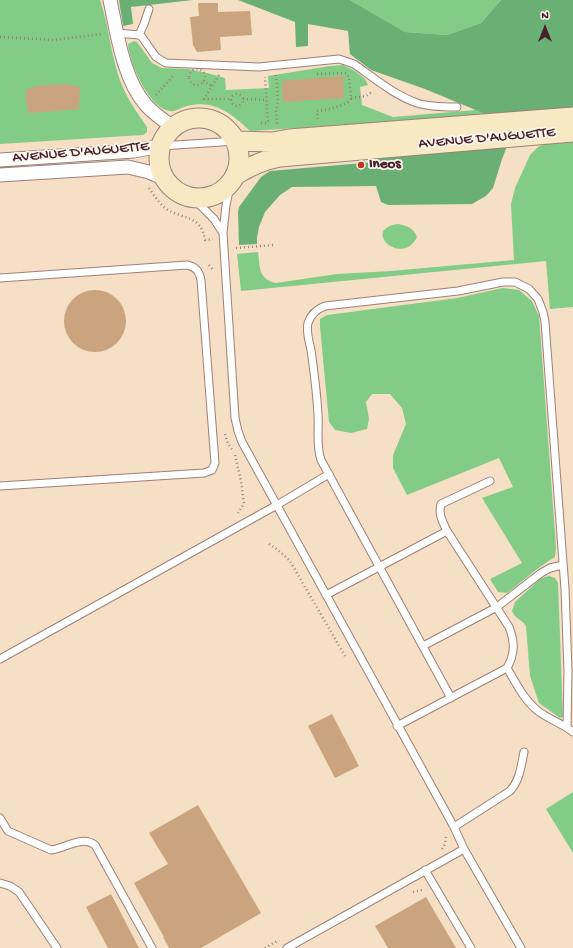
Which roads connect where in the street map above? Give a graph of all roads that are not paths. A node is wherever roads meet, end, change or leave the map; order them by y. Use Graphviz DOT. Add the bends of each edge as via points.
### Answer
graph roads {
  1 [pos="110,0"];
  2 [pos="149,9"];
  3 [pos="117,33"];
  4 [pos="139,35"];
  5 [pos="457,107"];
  6 [pos="573,117"];
  7 [pos="173,127"];
  8 [pos="573,132"];
  9 [pos="236,141"];
  10 [pos="161,146"];
  11 [pos="0,160"];
  12 [pos="0,175"];
  13 [pos="164,178"];
  14 [pos="233,180"];
  15 [pos="193,198"];
  16 [pos="223,233"];
  17 [pos="0,278"];
  18 [pos="328,474"];
  19 [pos="490,481"];
  20 [pos="0,486"];
  21 [pos="277,505"];
  22 [pos="447,531"];
  23 [pos="563,565"];
  24 [pos="380,566"];
  25 [pos="326,595"];
  26 [pos="497,607"];
  27 [pos="423,646"];
  28 [pos="0,659"];
  29 [pos="507,668"];
  30 [pos="451,698"];
  31 [pos="398,726"];
  32 [pos="567,727"];
  33 [pos="573,732"];
  34 [pos="524,752"];
  35 [pos="0,818"];
  36 [pos="454,827"];
  37 [pos="464,848"];
  38 [pos="425,870"];
  39 [pos="0,883"];
  40 [pos="301,945"];
  41 [pos="57,948"];
  42 [pos="152,948"];
  43 [pos="287,948"];
  44 [pos="471,948"];
  45 [pos="521,948"];
  1 -- 3 [label="street"];
  2 -- 4 [label="lane"];
  3 -- 4 [label="lane"];
  3 -- 7 [label="street" via="131,81 145,104"];
  4 -- 5 [label="lane" via="156,57 166,62 265,67 339,59 354,64 401,96 418,104"];
  6 -- 9 [label="main road, AVENUE D'AUGUETTE" via="272,142"];
  7 -- 9 [label="main road" via="186,119 211,119 221,123 232,133"];
  7 -- 10 [label="main road"];
  8 -- 14 [label="main road, AVENUE D'AUGUETTE" via="280,157 257,162"];
  9 -- 10 [label="lane"];
  9 -- 14 [label="main road" via="240,151 240,166"];
  10 -- 11 [label="street, AVENUE D'AUGUETTE" via="134,151"];
  10 -- 13 [label="main road" via="158,155"];
  12 -- 13 [label="street, AVENUE D'AUGUETTE" via="128,167"];
  13 -- 15 [label="main road" via="174,190"];
  14 -- 15 [label="main road, AVENUE D'AUGUETTE" via="213,196"];
  14 -- 16 [label="lane" via="225,211"];
  15 -- 16 [label="lane" via="214,219"];
  16 -- 21 [label="lane" via="235,418 242,442"];
  17 -- 20 [label="lane" via="194,266 202,280 215,462 212,470 204,473"];
  18 -- 21 [label="lane"];
  18 -- 23 [label="lane" via="318,451 318,414 308,332 308,323 318,308 515,282 529,289 538,299 545,322"];
  18 -- 24 [label="lane"];
  19 -- 22 [label="lane" via="441,504 440,517"];
  21 -- 25 [label="lane"];
  21 -- 28 [label="lane"];
  22 -- 24 [label="lane"];
  22 -- 26 [label="lane"];
  23 -- 26 [label="lane" via="541,573"];
  23 -- 32 [label="lane" via="568,671"];
  24 -- 25 [label="lane"];
  24 -- 27 [label="lane"];
  25 -- 31 [label="lane"];
  26 -- 27 [label="lane"];
  26 -- 29 [label="lane" via="513,636 512,660"];
  27 -- 30 [label="lane"];
  29 -- 30 [label="lane"];
  29 -- 32 [label="lane" via="528,702 539,712"];
  30 -- 31 [label="lane"];
  31 -- 36 [label="lane"];
  32 -- 33 [label="lane"];
  34 -- 36 [label="lane" via="516,785"];
  35 -- 42 [label="lane" via="8,831 51,850 84,840 95,845"];
  36 -- 37 [label="lane"];
  37 -- 38 [label="lane"];
  37 -- 45 [label="lane"];
  38 -- 40 [label="lane"];
  38 -- 44 [label="lane"];
  39 -- 41 [label="lane" via="18,892"];
  40 -- 43 [label="lane"];
}
